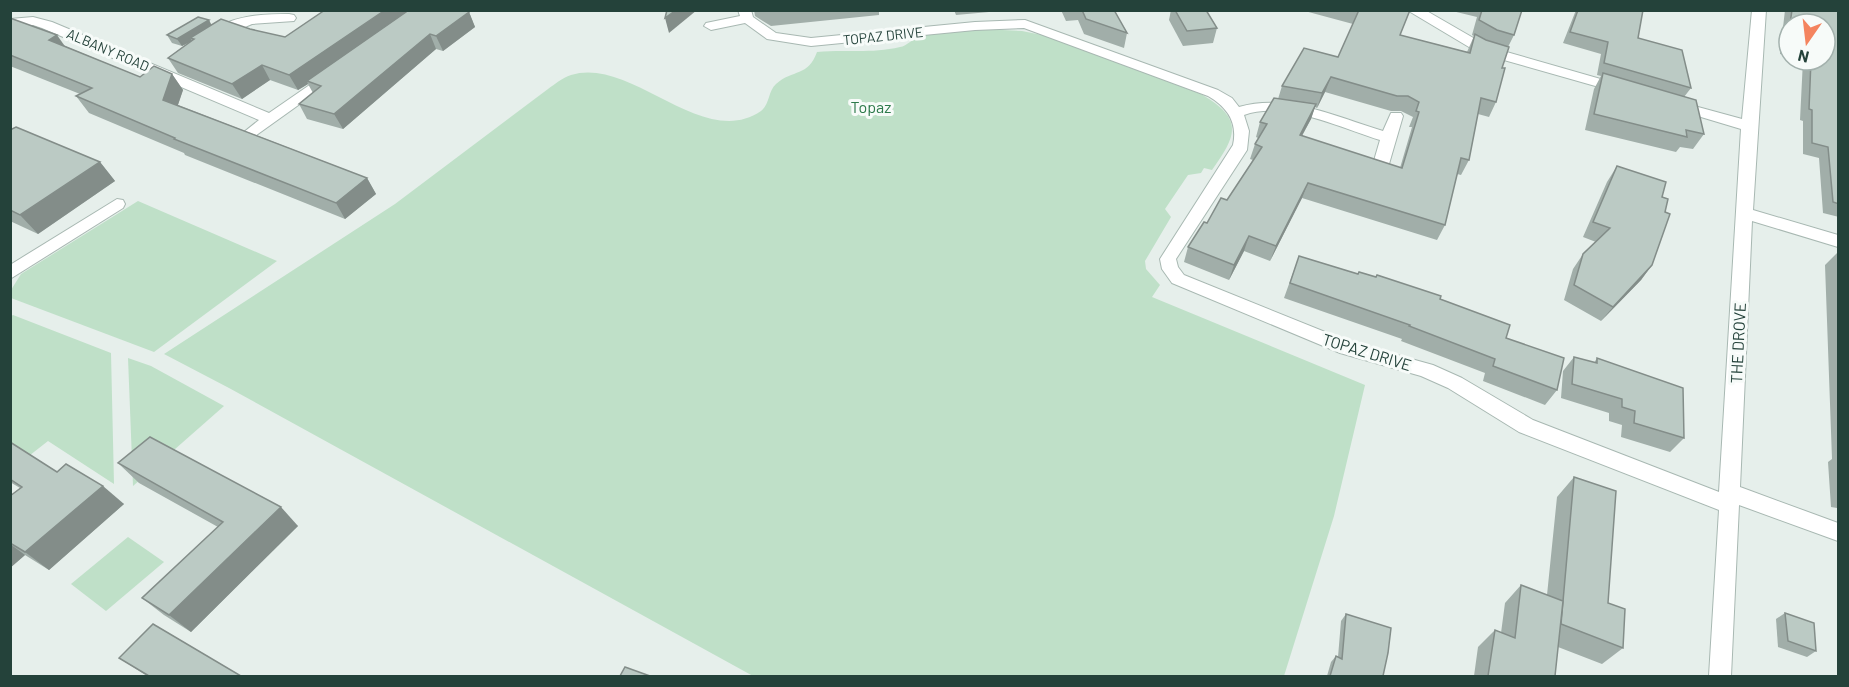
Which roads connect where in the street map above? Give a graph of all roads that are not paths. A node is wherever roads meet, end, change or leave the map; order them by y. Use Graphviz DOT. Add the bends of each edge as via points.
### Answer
graph roads {
  1 [pos="1413,10"];
  2 [pos="1759,10"];
  3 [pos="746,15"];
  4 [pos="1026,17"];
  5 [pos="289,18"];
  6 [pos="10,23"];
  7 [pos="711,26"];
  8 [pos="205,42"];
  9 [pos="349,65"];
  10 [pos="1634,93"];
  11 [pos="1657,100"];
  12 [pos="1236,113"];
  13 [pos="1395,116"];
  14 [pos="270,119"];
  15 [pos="1749,126"];
  16 [pos="246,136"];
  17 [pos="1388,138"];
  18 [pos="1381,164"];
  19 [pos="117,204"];
  20 [pos="1746,214"];
  21 [pos="1839,240"];
  22 [pos="10,273"];
  23 [pos="1729,498"];
  24 [pos="1839,532"];
  25 [pos="1720,676"];
  1 -- 10 [label="street" via="1484,50"];
  2 -- 15 [label="street, THE DROVE"];
  3 -- 4 [label="street, TOPAZ DRIVE" via="772,36 811,42 975,26"];
  3 -- 7 [label="street, TOPAZ DRIVE"];
  4 -- 12 [label="street, TOPAZ DRIVE" via="1213,93"];
  5 -- 8 [label="street" via="246,20"];
  6 -- 14 [label="street, ALBANY ROAD" via="33,21 47,25 162,68"];
  9 -- 14 [label="street"];
  11 -- 15 [label="street"];
  12 -- 17 [label="street" via="1253,106 1277,105"];
  12 -- 23 [label="street, TOPAZ DRIVE" via="1243,139 1239,150 1168,259 1178,279 1346,348 1426,370 1526,426"];
  13 -- 17 [label="street"];
  14 -- 16 [label="street"];
  15 -- 20 [label="street, THE DROVE"];
  17 -- 18 [label="street"];
  19 -- 22 [label="street"];
  20 -- 21 [label="street"];
  20 -- 23 [label="street, THE DROVE"];
  23 -- 24 [label="street"];
  23 -- 25 [label="street, THE DROVE"];
}
